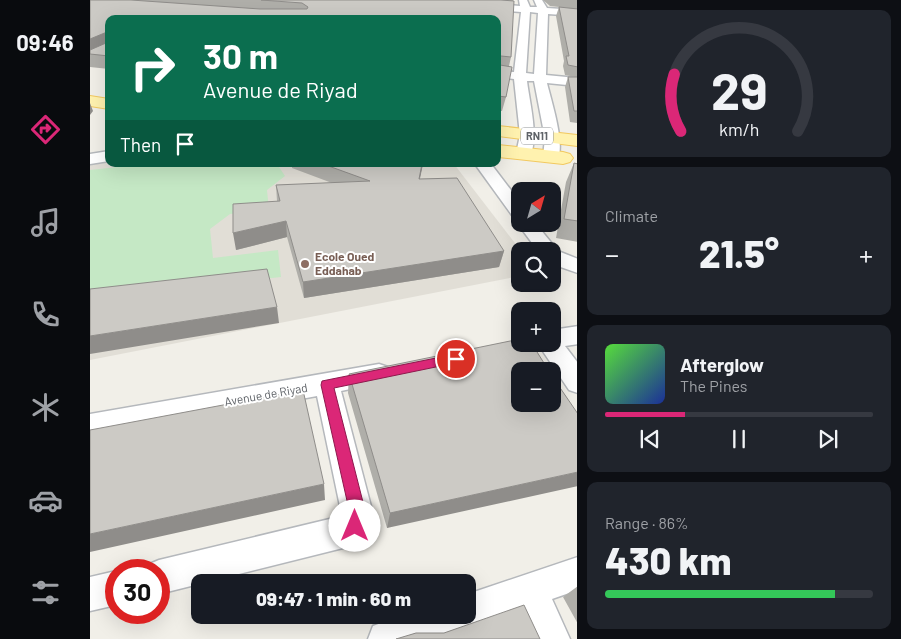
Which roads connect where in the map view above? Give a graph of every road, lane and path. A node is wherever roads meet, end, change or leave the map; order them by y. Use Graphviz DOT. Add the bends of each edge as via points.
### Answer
graph roads {
  1 [pos="525,4"];
  2 [pos="478,5"];
  3 [pos="541,5"];
  4 [pos="577,13"];
  5 [pos="501,74"];
  6 [pos="520,76"];
  7 [pos="540,78"];
  8 [pos="577,82"];
  9 [pos="90,102"];
  10 [pos="105,104"];
  11 [pos="501,131"];
  12 [pos="527,135"];
  13 [pos="577,141"];
  14 [pos="552,147"];
  15 [pos="501,151"];
  16 [pos="524,154"];
  17 [pos="105,156"];
  18 [pos="90,158"];
  19 [pos="577,160"];
  20 [pos="485,167"];
  21 [pos="511,202"];
  22 [pos="533,232"];
  23 [pos="541,242"];
  24 [pos="561,260"];
  25 [pos="577,267"];
  26 [pos="577,335"];
  27 [pos="561,338"];
  28 [pos="556,352"];
  29 [pos="404,369"];
  30 [pos="577,383"];
  31 [pos="327,385"];
  32 [pos="90,426"];
  33 [pos="577,573"];
  34 [pos="170,575"];
  35 [pos="529,589"];
  36 [pos="105,591"];
  37 [pos="90,594"];
  38 [pos="476,607"];
  39 [pos="429,624"];
  40 [pos="386,639"];
  41 [pos="552,639"];
  1 -- 2 [label="street"];
  1 -- 3 [label="street"];
  1 -- 6 [label="street"];
  3 -- 4 [label="street"];
  3 -- 7 [label="street"];
  5 -- 6 [label="street"];
  6 -- 7 [label="street"];
  6 -- 12 [label="street"];
  7 -- 8 [label="street"];
  7 -- 14 [label="street"];
  9 -- 10 [label="main road"];
  11 -- 12 [label="main road, RN11"];
  12 -- 14 [label="main road, RN11"];
  12 -- 16 [label="street"];
  13 -- 14 [label="main road, RN11"];
  14 -- 16 [label="main road, RN11"];
  14 -- 19 [label="main road, RN11"];
  15 -- 16 [label="main road, RN11"];
  17 -- 18 [label="street"];
  20 -- 21 [label="street"];
  22 -- 23 [label="street"];
  24 -- 25 [label="street"];
  26 -- 27 [label="street"];
  28 -- 30 [label="street"];
  29 -- 31 [label="street, Avenue de Riyad"];
  31 -- 32 [label="street, Avenue de Riyad"];
  31 -- 34 [label="street" via="358,514 355,526 347,531"];
  33 -- 35 [label="street"];
  35 -- 38 [label="street"];
  35 -- 41 [label="street"];
  36 -- 37 [label="street"];
  39 -- 40 [label="street"];
}
